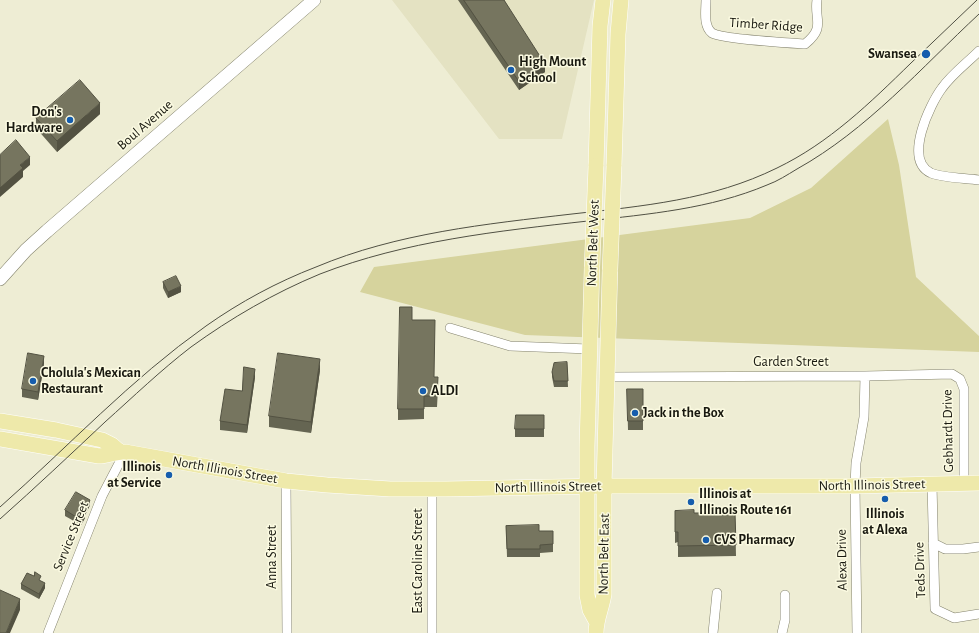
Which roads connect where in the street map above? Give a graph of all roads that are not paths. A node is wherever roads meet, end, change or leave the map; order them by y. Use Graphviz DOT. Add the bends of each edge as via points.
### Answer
graph roads {
  1 [pos="314,0"];
  2 [pos="603,0"];
  3 [pos="621,0"];
  4 [pos="706,0"];
  5 [pos="817,0"];
  6 [pos="979,51"];
  7 [pos="979,180"];
  8 [pos="0,279"];
  9 [pos="450,328"];
  10 [pos="589,349"];
  11 [pos="865,376"];
  12 [pos="606,377"];
  13 [pos="0,421"];
  14 [pos="0,439"];
  15 [pos="123,452"];
  16 [pos="286,481"];
  17 [pos="964,483"];
  18 [pos="979,483"];
  19 [pos="932,484"];
  20 [pos="587,486"];
  21 [pos="604,486"];
  22 [pos="855,486"];
  23 [pos="432,489"];
  24 [pos="933,543"];
  25 [pos="979,547"];
  26 [pos="717,593"];
  27 [pos="785,595"];
  28 [pos="979,614"];
  29 [pos="596,627"];
  30 [pos="48,633"];
  31 [pos="286,633"];
  32 [pos="432,633"];
  33 [pos="713,633"];
  34 [pos="782,633"];
  35 [pos="857,633"];
  1 -- 8 [label="street, Boul Avenue" via="26,250"];
  2 -- 10 [label="main road, North Belt West, bridge"];
  3 -- 12 [label="main road, North Belt West, bridge"];
  4 -- 5 [label="street, Timber Ridge" via="708,27 713,33 729,37 805,44 817,31"];
  6 -- 7 [label="street" via="937,94 926,116 918,154 924,168 930,173"];
  9 -- 10 [label="street" via="510,346"];
  10 -- 20 [label="main road, North Belt West"];
  11 -- 12 [label="street, Garden Street"];
  11 -- 17 [label="street, Gebhardt Drive" via="952,374 960,379 964,389"];
  11 -- 22 [label="street" via="864,417"];
  12 -- 21 [label="main road, North Belt West"];
  13 -- 15 [label="main road, North Illinois Street" via="102,440"];
  14 -- 15 [label="main road, North Illinois Street" via="99,456"];
  15 -- 16 [label="main road, North Illinois Street"];
  15 -- 30 [label="street, Service Street" via="102,496"];
  16 -- 23 [label="main road, North Illinois Street" via="390,489"];
  16 -- 31 [label="street, Anna Street"];
  17 -- 18 [label="main road, North Illinois Street"];
  17 -- 19 [label="main road, North Illinois Street"];
  19 -- 22 [label="main road, North Illinois Street"];
  19 -- 24 [label="street, Teds Drive"];
  20 -- 21 [label="main road, North Illinois Street"];
  20 -- 23 [label="main road, North Illinois Street"];
  20 -- 29 [label="main road, North Belt East" via="587,595"];
  21 -- 22 [label="main road, North Illinois Street"];
  21 -- 29 [label="main road, North Belt East" via="604,594"];
  22 -- 35 [label="street, Alexa Drive"];
  23 -- 32 [label="street, East Caroline Street"];
  24 -- 25 [label="street" via="945,549"];
  24 -- 28 [label="street, Teds Drive" via="935,609 954,618"];
  26 -- 33 [label="street"];
  27 -- 34 [label="street" via="786,620"];
}
